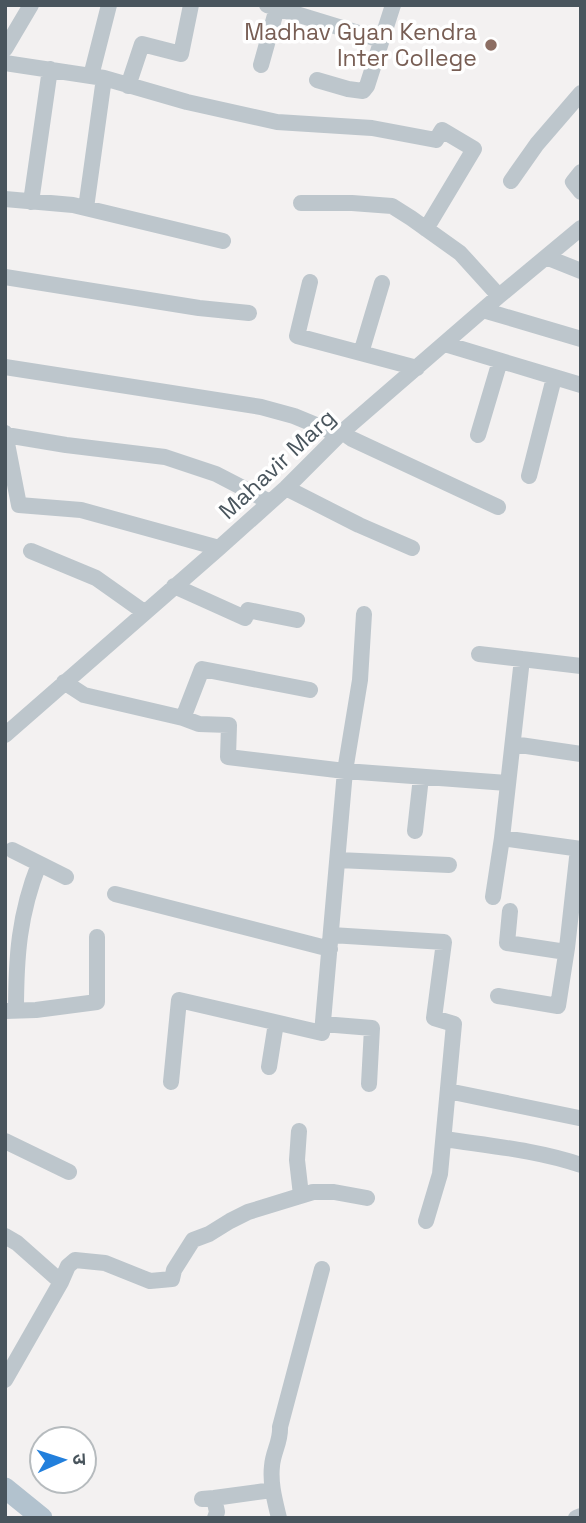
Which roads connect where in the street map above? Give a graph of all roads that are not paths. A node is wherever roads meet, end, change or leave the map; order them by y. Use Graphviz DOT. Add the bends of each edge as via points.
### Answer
graph roads {
  1 [pos="31,5"];
  2 [pos="109,5"];
  3 [pos="191,5"];
  4 [pos="393,5"];
  5 [pos="272,7"];
  6 [pos="382,40"];
  7 [pos="5,49"];
  8 [pos="5,63"];
  9 [pos="261,65"];
  10 [pos="50,69"];
  11 [pos="97,77"];
  12 [pos="317,80"];
  13 [pos="128,86"];
  14 [pos="581,93"];
  15 [pos="581,172"];
  16 [pos="511,181"];
  17 [pos="581,192"];
  18 [pos="5,199"];
  19 [pos="32,201"];
  20 [pos="301,203"];
  21 [pos="86,208"];
  22 [pos="581,228"];
  23 [pos="426,229"];
  24 [pos="223,242"];
  25 [pos="546,257"];
  26 [pos="581,271"];
  27 [pos="5,276"];
  28 [pos="310,282"];
  29 [pos="382,283"];
  30 [pos="499,296"];
  31 [pos="483,310"];
  32 [pos="249,313"];
  33 [pos="581,339"];
  34 [pos="445,344"];
  35 [pos="361,353"];
  36 [pos="500,361"];
  37 [pos="5,367"];
  38 [pos="417,368"];
  39 [pos="554,378"];
  40 [pos="581,385"];
  41 [pos="341,433"];
  42 [pos="6,434"];
  43 [pos="478,435"];
  44 [pos="529,475"];
  45 [pos="286,488"];
  46 [pos="270,502"];
  47 [pos="498,507"];
  48 [pos="219,548"];
  49 [pos="412,548"];
  50 [pos="31,551"];
  51 [pos="174,586"];
  52 [pos="144,612"];
  53 [pos="364,614"];
  54 [pos="297,620"];
  55 [pos="478,654"];
  56 [pos="522,659"];
  57 [pos="581,666"];
  58 [pos="64,682"];
  59 [pos="310,690"];
  60 [pos="183,718"];
  61 [pos="5,735"];
  62 [pos="513,744"];
  63 [pos="581,754"];
  64 [pos="345,771"];
  65 [pos="421,777"];
  66 [pos="507,783"];
  67 [pos="415,831"];
  68 [pos="502,838"];
  69 [pos="580,849"];
  70 [pos="12,850"];
  71 [pos="338,860"];
  72 [pos="39,864"];
  73 [pos="449,865"];
  74 [pos="66,877"];
  75 [pos="115,894"];
  76 [pos="494,897"];
  77 [pos="510,911"];
  78 [pos="97,937"];
  79 [pos="330,942"];
  80 [pos="571,950"];
  81 [pos="498,996"];
  82 [pos="11,1011"];
  83 [pos="276,1023"];
  84 [pos="323,1024"];
  85 [pos="270,1067"];
  86 [pos="171,1082"];
  87 [pos="369,1084"];
  88 [pos="448,1091"];
  89 [pos="579,1118"];
  90 [pos="299,1131"];
  91 [pos="444,1139"];
  92 [pos="5,1141"];
  93 [pos="581,1165"];
  94 [pos="69,1172"];
  95 [pos="301,1195"];
  96 [pos="367,1198"];
  97 [pos="426,1221"];
  98 [pos="5,1236"];
  99 [pos="322,1269"];
  100 [pos="61,1282"];
  101 [pos="5,1380"];
  102 [pos="5,1488"];
  103 [pos="272,1490"];
  104 [pos="42,1518"];
  105 [pos="215,1518"];
  106 [pos="279,1518"];
  1 -- 7 [label="street"];
  2 -- 11 [label="street"];
  3 -- 13 [label="street" via="181,54 142,44"];
  4 -- 6 [label="street"];
  5 -- 6 [label="street"];
  5 -- 9 [label="street"];
  6 -- 12 [label="street" via="363,90"];
  8 -- 10 [label="street"];
  10 -- 11 [label="street"];
  10 -- 19 [label="street"];
  11 -- 13 [label="street"];
  11 -- 21 [label="street"];
  13 -- 23 [label="street" via="277,122 372,128 436,140 442,130 474,149"];
  14 -- 16 [label="street"];
  15 -- 17 [label="street" via="573,182"];
  18 -- 19 [label="street"];
  19 -- 21 [label="street"];
  20 -- 23 [label="street" via="392,206"];
  21 -- 24 [label="street"];
  22 -- 25 [label="street, Mahavir Marg"];
  23 -- 30 [label="street" via="460,253"];
  25 -- 26 [label="street"];
  25 -- 30 [label="street, Mahavir Marg"];
  27 -- 32 [label="street"];
  28 -- 35 [label="street" via="297,336"];
  29 -- 35 [label="street"];
  30 -- 31 [label="street, Mahavir Marg"];
  31 -- 33 [label="street"];
  31 -- 34 [label="street, Mahavir Marg"];
  34 -- 36 [label="street"];
  34 -- 38 [label="street, Mahavir Marg"];
  35 -- 38 [label="street"];
  36 -- 39 [label="street"];
  36 -- 43 [label="street"];
  37 -- 41 [label="street" via="261,407"];
  38 -- 41 [label="street, Mahavir Marg"];
  39 -- 40 [label="street"];
  39 -- 44 [label="street"];
  41 -- 45 [label="street, Mahavir Marg"];
  41 -- 47 [label="street"];
  42 -- 46 [label="street" via="165,457 216,474"];
  42 -- 48 [label="street" via="19,505 80,510"];
  45 -- 46 [label="street, Mahavir Marg"];
  45 -- 49 [label="street"];
  46 -- 48 [label="street, Mahavir Marg"];
  48 -- 51 [label="street, Mahavir Marg"];
  50 -- 52 [label="street" via="96,578"];
  51 -- 52 [label="street, Mahavir Marg"];
  51 -- 54 [label="street" via="245,618 248,610"];
  52 -- 58 [label="street, Mahavir Marg"];
  53 -- 64 [label="street" via="360,680"];
  55 -- 56 [label="street"];
  56 -- 57 [label="street"];
  56 -- 62 [label="street"];
  58 -- 60 [label="street" via="84,695"];
  58 -- 61 [label="street, Mahavir Marg"];
  59 -- 60 [label="street" via="202,669"];
  60 -- 64 [label="street" via="199,724 229,725 228,757"];
  62 -- 63 [label="street"];
  62 -- 66 [label="street"];
  64 -- 65 [label="street"];
  64 -- 71 [label="street"];
  65 -- 66 [label="street"];
  65 -- 67 [label="street"];
  66 -- 68 [label="street"];
  68 -- 69 [label="street"];
  68 -- 76 [label="street"];
  69 -- 80 [label="street"];
  70 -- 72 [label="street"];
  71 -- 73 [label="street"];
  71 -- 79 [label="street"];
  72 -- 74 [label="street"];
  72 -- 82 [label="street" via="21,926"];
  75 -- 79 [label="street"];
  77 -- 80 [label="street" via="507,943"];
  78 -- 82 [label="street" via="97,1002"];
  79 -- 84 [label="street"];
  79 -- 88 [label="street" via="444,942 434,1018 454,1024"];
  80 -- 81 [label="street" via="558,1006"];
  83 -- 84 [label="street" via="322,1034"];
  83 -- 85 [label="street"];
  83 -- 86 [label="street" via="179,1000"];
  84 -- 87 [label="street" via="372,1028"];
  88 -- 89 [label="street"];
  88 -- 91 [label="street"];
  90 -- 95 [label="street"];
  91 -- 93 [label="street"];
  91 -- 97 [label="street" via="440,1174"];
  92 -- 94 [label="street"];
  95 -- 96 [label="street" via="334,1192"];
  95 -- 100 [label="street" via="248,1212 193,1240 172,1279 150,1280 105,1263 75,1260"];
  98 -- 100 [label="street"];
  99 -- 103 [label="street" via="280,1426"];
  100 -- 101 [label="street"];
  102 -- 104 [label="main road"];
  103 -- 105 [label="street" via="208,1498 217,1512"];
  103 -- 106 [label="street"];
}
